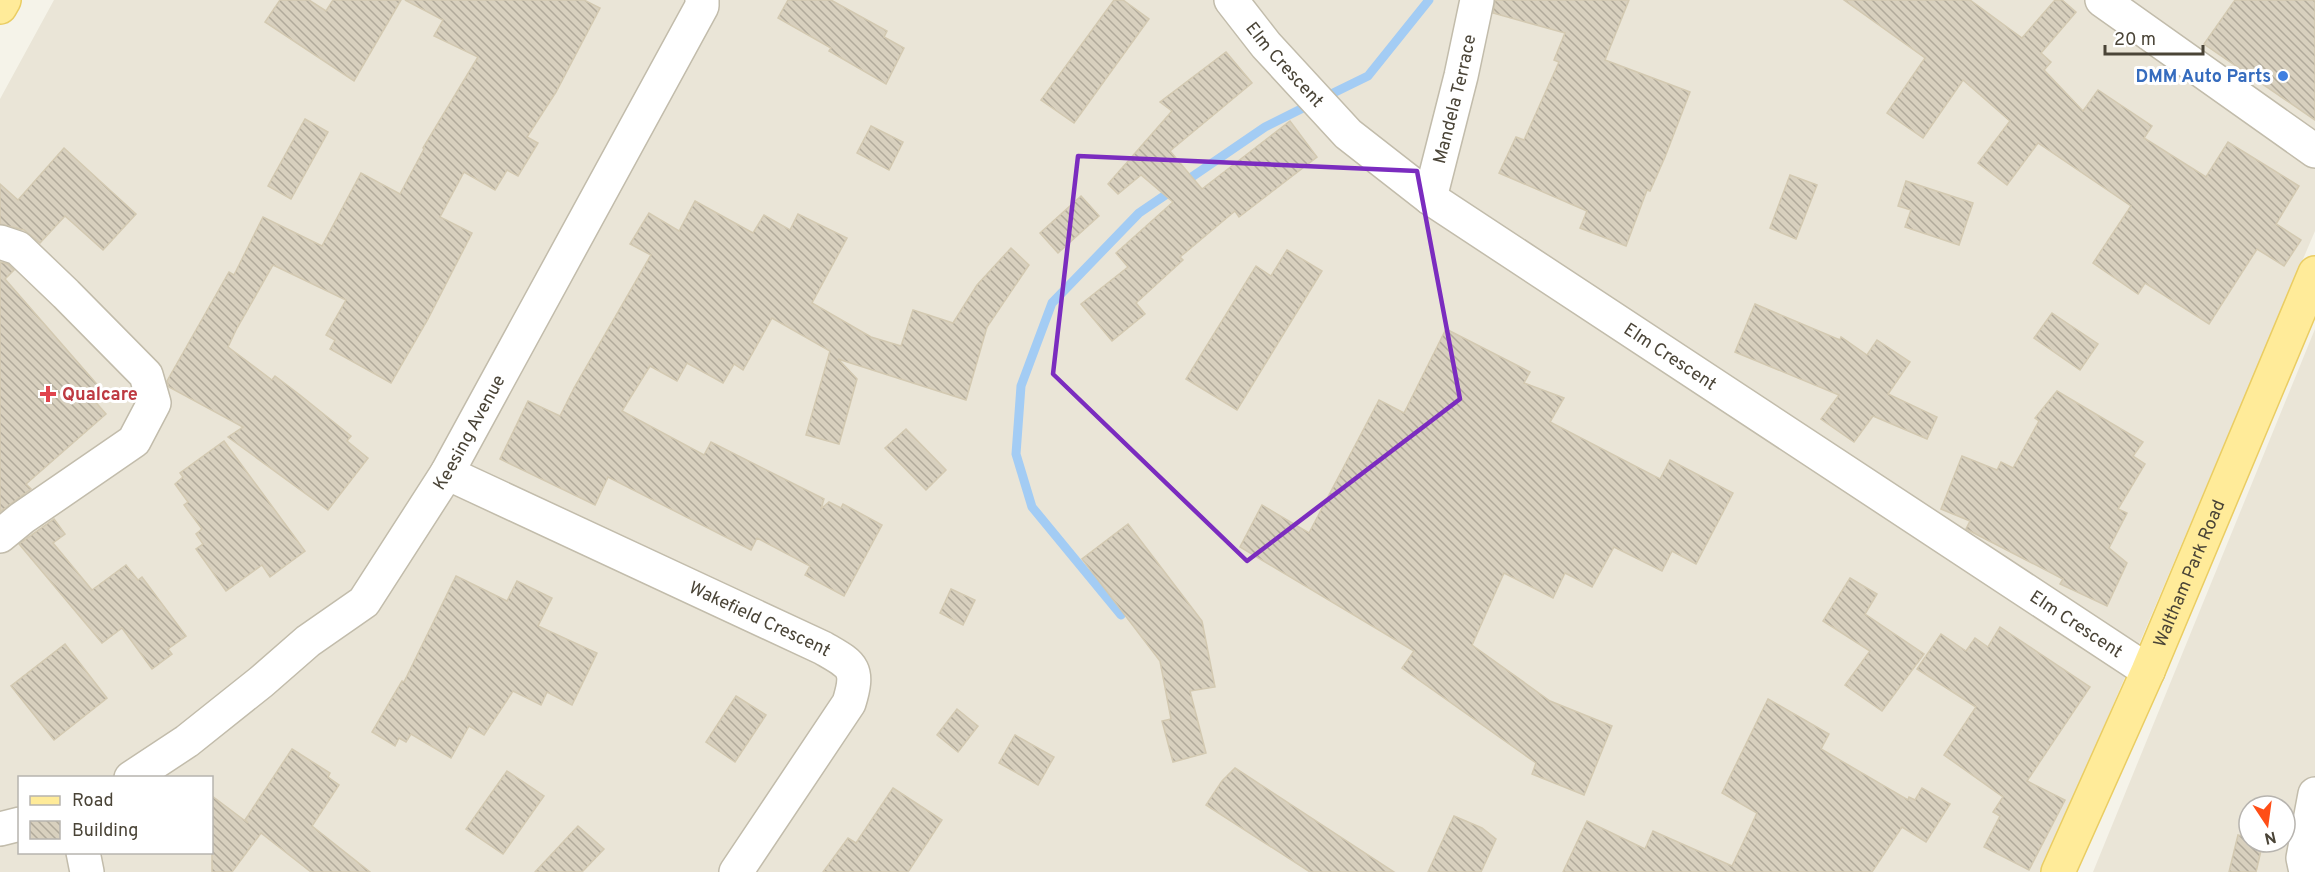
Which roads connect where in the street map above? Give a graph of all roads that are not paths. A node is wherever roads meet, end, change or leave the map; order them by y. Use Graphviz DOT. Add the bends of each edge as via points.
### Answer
graph roads {
  1 [pos="4,0"];
  2 [pos="702,0"];
  3 [pos="1231,0"];
  4 [pos="1477,0"];
  5 [pos="2102,0"];
  6 [pos="0,7"];
  7 [pos="2315,151"];
  8 [pos="1430,198"];
  9 [pos="0,242"];
  10 [pos="2315,273"];
  11 [pos="447,473"];
  12 [pos="0,536"];
  13 [pos="2148,671"];
  14 [pos="133,776"];
  15 [pos="2315,794"];
  16 [pos="18,824"];
  17 [pos="0,829"];
  18 [pos="83,854"];
  19 [pos="87,872"];
  20 [pos="736,872"];
  21 [pos="2058,872"];
  22 [pos="2306,872"];
  1 -- 6 [label="main road"];
  2 -- 11 [label="street, Keesing Avenue" via="697,16"];
  3 -- 8 [label="street, Elm Crescent" via="1266,45 1348,134"];
  4 -- 8 [label="street, Mandela Terrace"];
  5 -- 7 [label="street"];
  8 -- 13 [label="street, Elm Crescent"];
  9 -- 12 [label="street" via="18,248 146,375 154,403 134,441"];
  10 -- 13 [label="main road, Waltham Park Road"];
  11 -- 14 [label="street, Keesing Avenue" via="364,602 308,641 187,741"];
  11 -- 20 [label="street, Wakefield Crescent" via="823,648 839,656 852,670 855,683 849,703"];
  13 -- 21 [label="main road, Waltham Park Road"];
  15 -- 22 [label="street" via="2303,858"];
  16 -- 17 [label="street"];
  18 -- 19 [label="street"];
}
